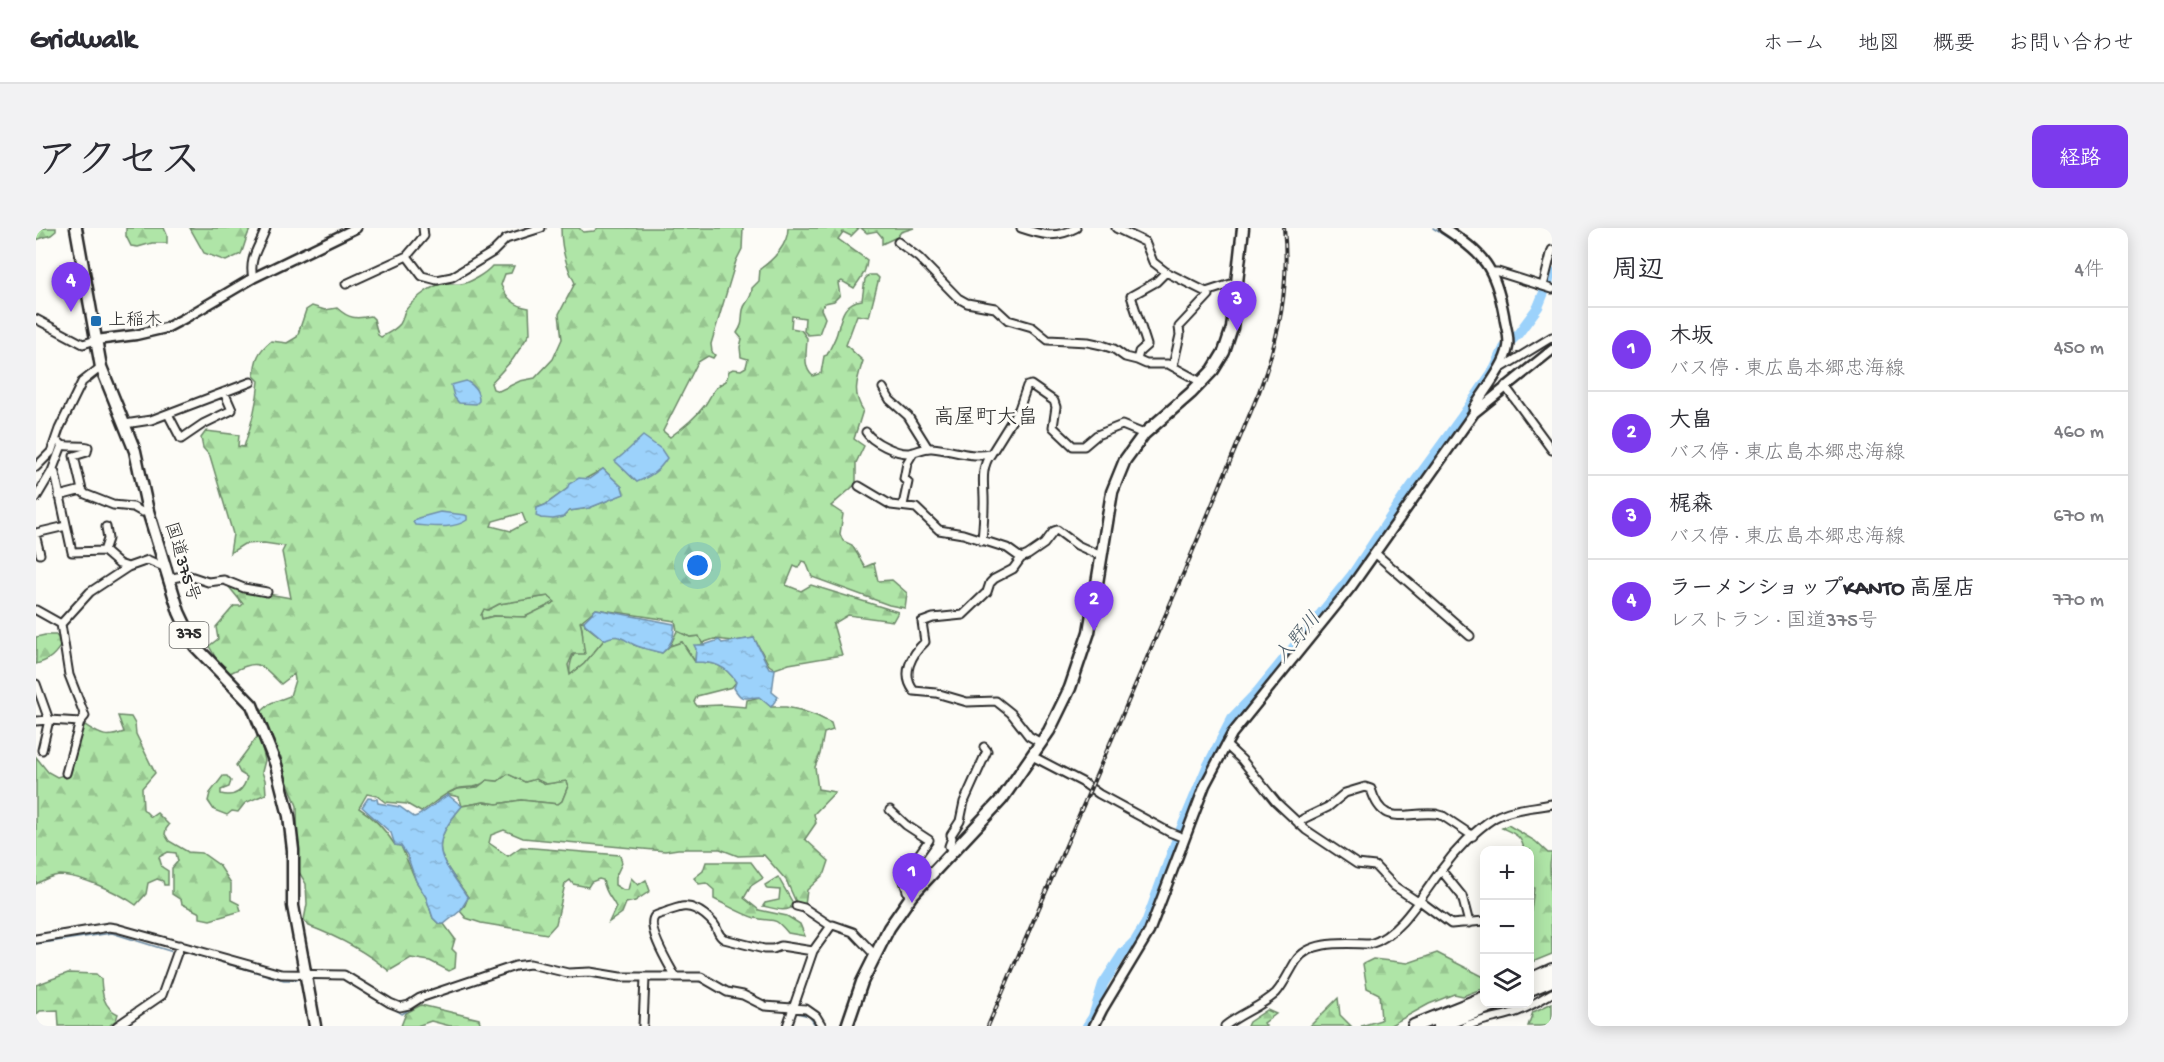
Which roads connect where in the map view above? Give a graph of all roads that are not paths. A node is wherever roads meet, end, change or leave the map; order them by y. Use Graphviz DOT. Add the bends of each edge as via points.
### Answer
graph roads {
  1 [pos="76,228"];
  2 [pos="266,228"];
  3 [pos="356,228"];
  4 [pos="423,228"];
  5 [pos="541,228"];
  6 [pos="1021,228"];
  7 [pos="1076,228"];
  8 [pos="1116,228"];
  9 [pos="1243,228"];
  10 [pos="1444,228"];
  11 [pos="898,242"];
  12 [pos="1552,250"];
  13 [pos="407,256"];
  14 [pos="1166,272"];
  15 [pos="1493,272"];
  16 [pos="253,278"];
  17 [pos="1238,282"];
  18 [pos="346,284"];
  19 [pos="1543,286"];
  20 [pos="1552,289"];
  21 [pos="1208,292"];
  22 [pos="36,319"];
  23 [pos="1552,337"];
  24 [pos="96,340"];
  25 [pos="1552,350"];
  26 [pos="1137,360"];
  27 [pos="101,366"];
  28 [pos="1173,366"];
  29 [pos="1498,370"];
  30 [pos="250,382"];
  31 [pos="1201,382"];
  32 [pos="1505,386"];
  33 [pos="883,388"];
  34 [pos="224,392"];
  35 [pos="1474,413"];
  36 [pos="168,414"];
  37 [pos="125,424"];
  38 [pos="866,432"];
  39 [pos="1144,435"];
  40 [pos="54,438"];
  41 [pos="62,445"];
  42 [pos="928,448"];
  43 [pos="1552,450"];
  44 [pos="913,453"];
  45 [pos="991,454"];
  46 [pos="36,466"];
  47 [pos="52,471"];
  48 [pos="859,486"];
  49 [pos="82,490"];
  50 [pos="59,496"];
  51 [pos="36,498"];
  52 [pos="903,505"];
  53 [pos="148,511"];
  54 [pos="66,526"];
  55 [pos="106,527"];
  56 [pos="36,533"];
  57 [pos="36,538"];
  58 [pos="982,541"];
  59 [pos="104,551"];
  60 [pos="1375,553"];
  61 [pos="40,554"];
  62 [pos="1101,556"];
  63 [pos="1021,558"];
  64 [pos="128,567"];
  65 [pos="164,567"];
  66 [pos="168,579"];
  67 [pos="267,592"];
  68 [pos="36,610"];
  69 [pos="61,624"];
  70 [pos="1470,636"];
  71 [pos="36,684"];
  72 [pos="49,720"];
  73 [pos="36,721"];
  74 [pos="80,722"];
  75 [pos="1041,743"];
  76 [pos="1226,745"];
  77 [pos="984,747"];
  78 [pos="42,750"];
  79 [pos="1032,756"];
  80 [pos="66,773"];
  81 [pos="1552,804"];
  82 [pos="890,810"];
  83 [pos="1299,824"];
  84 [pos="1180,836"];
  85 [pos="1473,836"];
  86 [pos="952,851"];
  87 [pos="1441,870"];
  88 [pos="912,895"];
  89 [pos="1419,901"];
  90 [pos="796,906"];
  91 [pos="1480,922"];
  92 [pos="1469,923"];
  93 [pos="831,926"];
  94 [pos="36,939"];
  95 [pos="180,945"];
  96 [pos="813,951"];
  97 [pos="875,955"];
  98 [pos="1552,970"];
  99 [pos="305,975"];
  100 [pos="675,976"];
  101 [pos="1534,978"];
  102 [pos="645,980"];
  103 [pos="1552,980"];
  104 [pos="1534,987"];
  105 [pos="1552,993"];
  106 [pos="1480,1000"];
  107 [pos="1534,1004"];
  108 [pos="1485,1008"];
  109 [pos="1520,1008"];
  110 [pos="792,1011"];
  111 [pos="117,1026"];
  112 [pos="315,1026"];
  113 [pos="643,1026"];
  114 [pos="787,1026"];
  115 [pos="822,1026"];
  116 [pos="847,1026"];
  117 [pos="1094,1026"];
  118 [pos="1225,1026"];
  119 [pos="1414,1026"];
  120 [pos="1439,1026"];
  121 [pos="1466,1026"];
  1 -- 24 [label="main road, 国道375号 / 375"];
  2 -- 16 [label="street" via="254,253"];
  3 -- 16 [label="street"];
  4 -- 13 [label="street" via="424,236"];
  5 -- 13 [label="street" via="506,239 452,278 436,280 422,276"];
  6 -- 7 [label="street" via="1053,236"];
  8 -- 14 [label="street" via="1145,242 1153,262"];
  9 -- 17 [label="main road"];
  10 -- 15 [label="street" via="1475,250"];
  11 -- 26 [label="street" via="967,303 995,308 1008,320 1032,327 1048,340 1102,345"];
  12 -- 19 [label="street"];
  13 -- 18 [label="street"];
  14 -- 21 [label="street"];
  14 -- 26 [label="street" via="1131,296 1147,345"];
  15 -- 19 [label="street"];
  15 -- 29 [label="street" via="1508,344"];
  16 -- 24 [label="street" via="166,328"];
  17 -- 21 [label="street"];
  17 -- 31 [label="main road" via="1227,344 1213,370"];
  19 -- 20 [label="street"];
  21 -- 28 [label="street" via="1179,327"];
  22 -- 24 [label="street" via="82,344"];
  23 -- 29 [label="street"];
  24 -- 27 [label="main road, 国道375号 / 375"];
  25 -- 32 [label="street"];
  26 -- 28 [label="street"];
  27 -- 37 [label="main road, 国道375号 / 375"];
  27 -- 40 [label="street" via="82,382"];
  28 -- 31 [label="street"];
  29 -- 35 [label="street"];
  30 -- 34 [label="street"];
  31 -- 39 [label="main road"];
  32 -- 35 [label="street"];
  32 -- 43 [label="street"];
  33 -- 42 [label="street" via="908,416"];
  34 -- 36 [label="street"];
  34 -- 36 [label="street" via="232,410 181,439"];
  35 -- 60 [label="street"];
  36 -- 37 [label="street"];
  37 -- 53 [label="main road, 国道375号 / 375"];
  38 -- 44 [label="street" via="897,452"];
  39 -- 45 [label="street" via="1122,424 1097,435 1084,446 1073,446 1053,428 1054,401 1031,385"];
  39 -- 62 [label="main road" via="1125,460 1112,492"];
  40 -- 41 [label="street"];
  40 -- 46 [label="street" via="51,452"];
  41 -- 47 [label="street"];
  41 -- 49 [label="street" via="88,447 87,452 74,456"];
  42 -- 44 [label="street"];
  42 -- 45 [label="street" via="975,456"];
  44 -- 52 [label="street" via="905,471 904,479 908,482"];
  45 -- 58 [label="street" via="982,475"];
  47 -- 50 [label="street"];
  47 -- 51 [label="street"];
  48 -- 52 [label="street" via="891,505"];
  49 -- 50 [label="street"];
  49 -- 53 [label="street" via="103,502"];
  50 -- 54 [label="street"];
  52 -- 58 [label="street" via="921,511 939,530"];
  53 -- 65 [label="main road, 国道375号 / 375"];
  54 -- 56 [label="street"];
  54 -- 59 [label="street" via="72,552"];
  55 -- 59 [label="street"];
  57 -- 61 [label="street"];
  58 -- 63 [label="street" via="1007,548"];
  59 -- 64 [label="street"];
  60 -- 70 [label="street"];
  60 -- 76 [label="street"];
  62 -- 63 [label="street" via="1057,530 1044,544"];
  62 -- 75 [label="main road" via="1089,632 1070,688"];
  63 -- 75 [label="street" via="1013,569 990,583 987,592 963,615 922,622 925,642 912,656 908,673 914,691 973,703 996,701 1029,736"];
  64 -- 65 [label="street" via="148,560"];
  64 -- 69 [label="street" via="90,592"];
  65 -- 66 [label="main road, 国道375号 / 375"];
  66 -- 67 [label="street" via="187,575"];
  66 -- 99 [label="main road, 国道375号 / 375" via="195,646 252,705 276,765 289,816 293,906"];
  68 -- 69 [label="street"];
  69 -- 74 [label="street" via="69,675 86,716"];
  71 -- 72 [label="street"];
  72 -- 73 [label="street"];
  72 -- 74 [label="street"];
  72 -- 78 [label="street"];
  74 -- 80 [label="street"];
  75 -- 79 [label="main road"];
  76 -- 83 [label="street"];
  76 -- 84 [label="street"];
  77 -- 86 [label="street" via="987,751 964,802 960,821 951,834"];
  79 -- 84 [label="street"];
  79 -- 86 [label="main road" via="1002,799"];
  81 -- 85 [label="street" via="1512,811 1492,820"];
  82 -- 88 [label="street" via="929,840 903,877"];
  83 -- 85 [label="street" via="1345,794 1365,787 1371,789 1375,804 1384,813 1436,814"];
  83 -- 89 [label="street" via="1357,864 1375,866 1394,886"];
  84 -- 117 [label="street" via="1149,932"];
  85 -- 87 [label="street"];
  86 -- 88 [label="main road"];
  87 -- 89 [label="street"];
  87 -- 92 [label="street" via="1462,896"];
  88 -- 97 [label="main road"];
  89 -- 92 [label="street" via="1451,924"];
  89 -- 118 [label="street" via="1393,930 1375,942 1329,944 1306,952 1297,958 1278,991"];
  90 -- 93 [label="street"];
  91 -- 92 [label="street"];
  93 -- 96 [label="street"];
  93 -- 97 [label="street" via="853,932"];
  94 -- 95 [label="street" via="109,927"];
  95 -- 99 [label="street" via="281,974"];
  95 -- 111 [label="street" via="162,995"];
  96 -- 100 [label="street" via="781,946 764,949 724,939 706,916 683,906 656,915 652,921"];
  96 -- 110 [label="street"];
  97 -- 116 [label="main road"];
  98 -- 101 [label="highway"];
  99 -- 102 [label="street" via="344,975 400,1007 483,976 530,964 568,973"];
  99 -- 112 [label="main road, 国道375号 / 375"];
  100 -- 102 [label="street"];
  100 -- 110 [label="street" via="701,977 727,992"];
  102 -- 113 [label="street"];
  103 -- 104 [label="highway"];
  105 -- 107 [label="street"];
  106 -- 119 [label="highway"];
  108 -- 120 [label="highway"];
  109 -- 121 [label="street"];
  110 -- 114 [label="street"];
  110 -- 115 [label="street" via="806,1009"];
}
